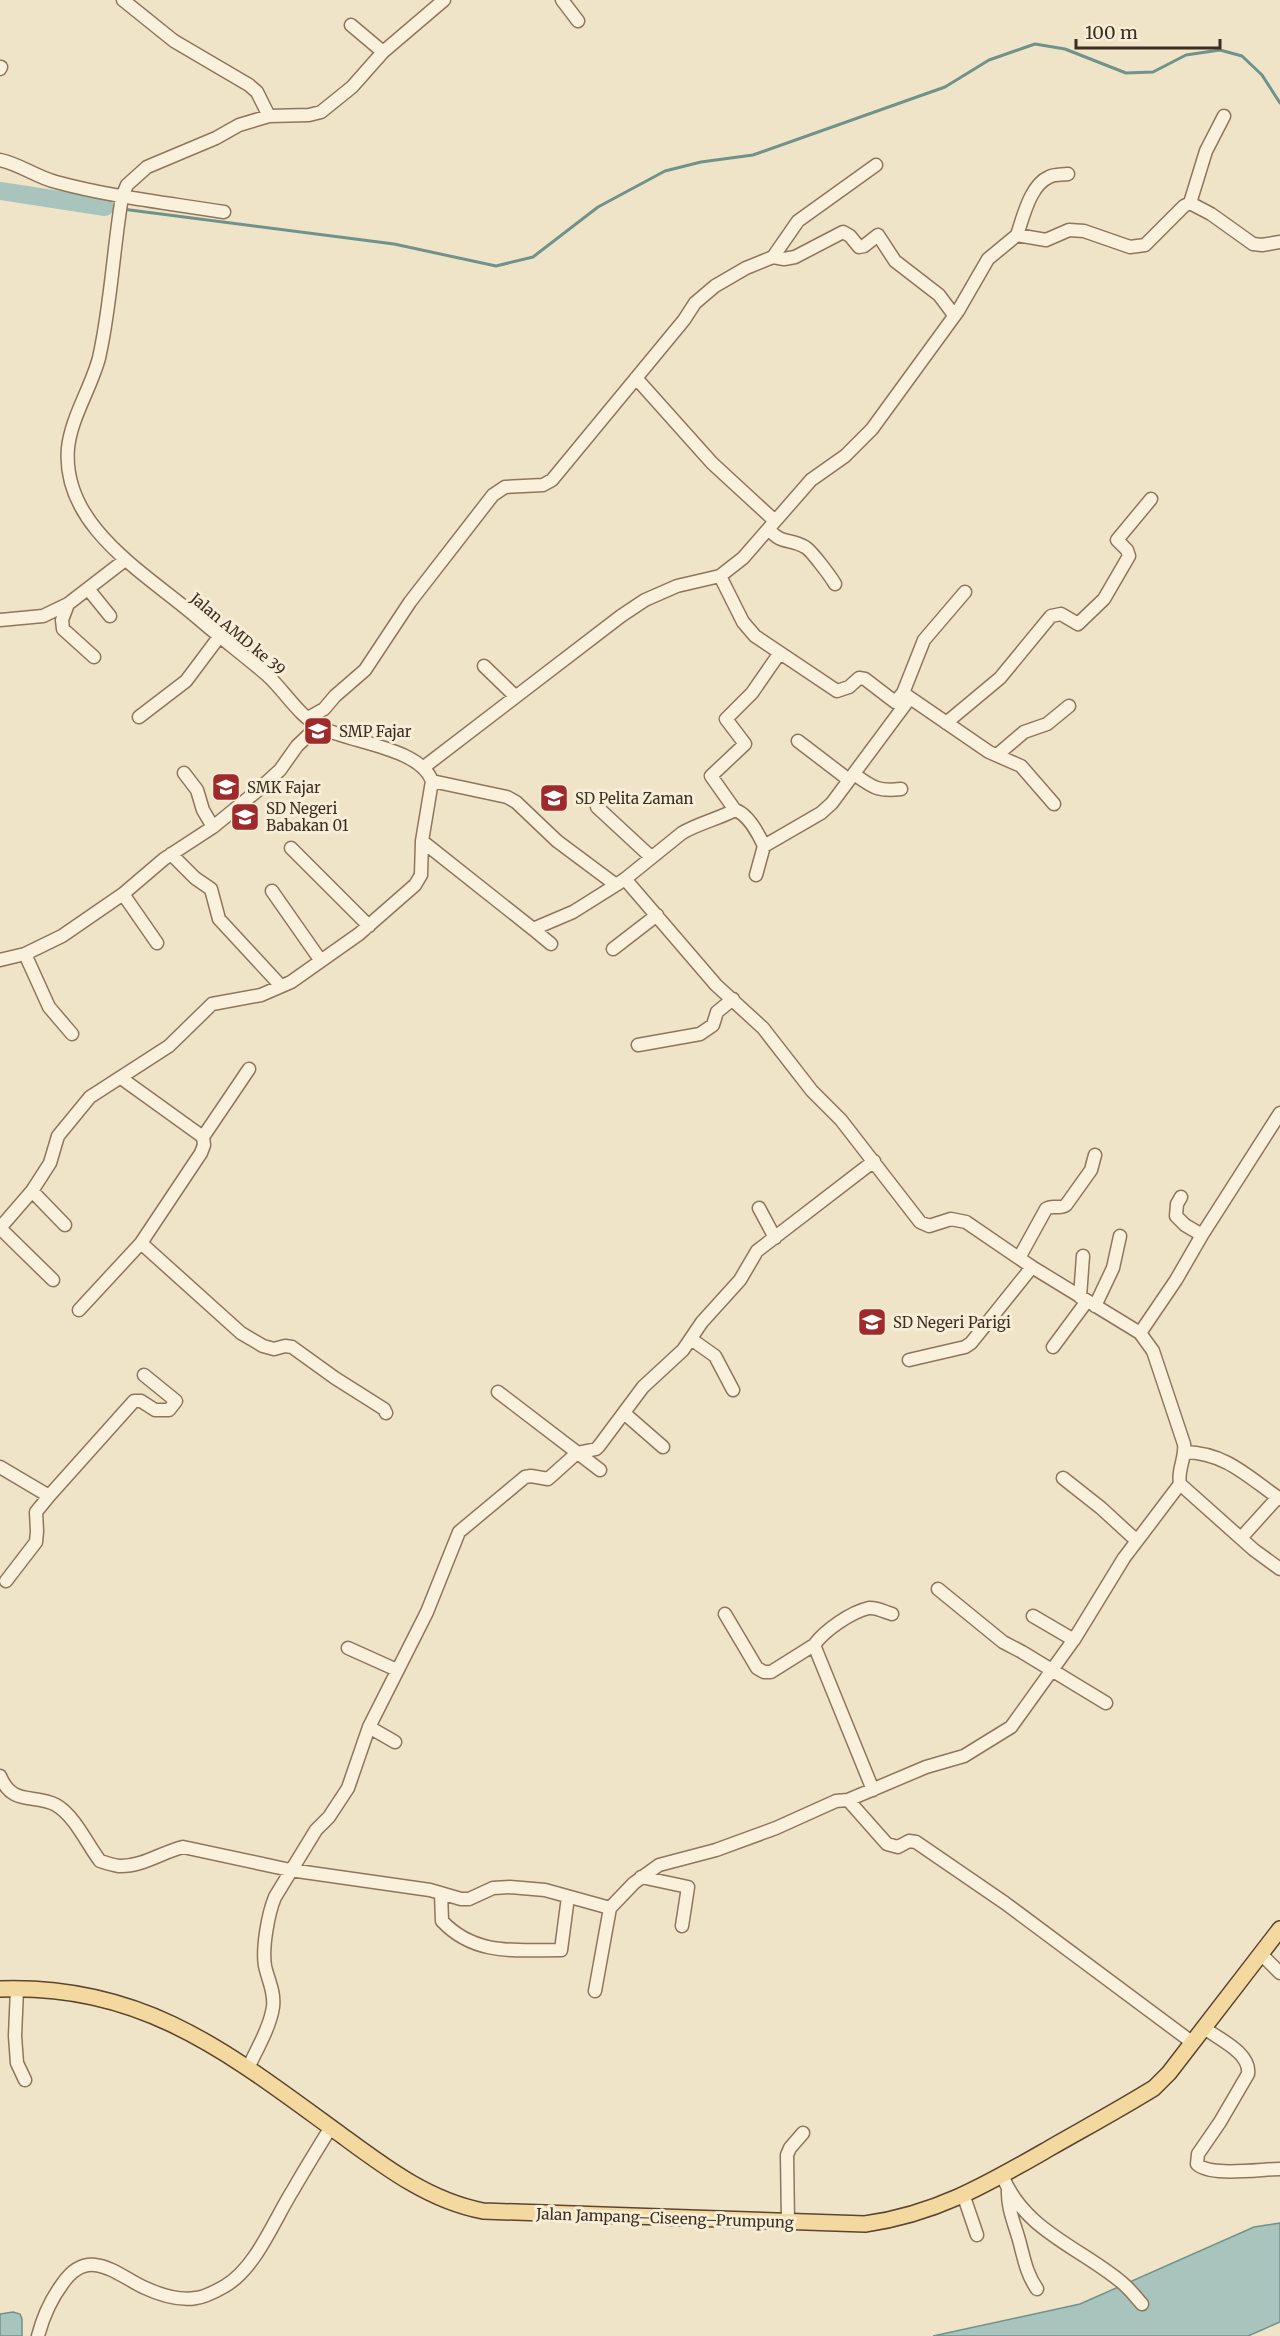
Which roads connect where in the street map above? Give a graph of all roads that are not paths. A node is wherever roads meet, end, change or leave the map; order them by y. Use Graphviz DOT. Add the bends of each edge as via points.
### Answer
graph roads {
  1 [pos="123,0"];
  2 [pos="444,0"];
  3 [pos="562,0"];
  4 [pos="578,21"];
  5 [pos="351,25"];
  6 [pos="383,52"];
  7 [pos="269,116"];
  8 [pos="1224,116"];
  9 [pos="0,160"];
  10 [pos="876,165"];
  11 [pos="1068,174"];
  12 [pos="122,197"];
  13 [pos="1190,203"];
  14 [pos="224,212"];
  15 [pos="1017,235"];
  16 [pos="1280,242"];
  17 [pos="773,257"];
  18 [pos="954,315"];
  19 [pos="636,378"];
  20 [pos="1151,499"];
  21 [pos="772,525"];
  22 [pos="125,560"];
  23 [pos="720,576"];
  24 [pos="835,584"];
  25 [pos="89,590"];
  26 [pos="964,592"];
  27 [pos="69,604"];
  28 [pos="110,616"];
  29 [pos="0,620"];
  30 [pos="219,637"];
  31 [pos="778,654"];
  32 [pos="94,657"];
  33 [pos="484,666"];
  34 [pos="906,695"];
  35 [pos="515,696"];
  36 [pos="1069,706"];
  37 [pos="139,717"];
  38 [pos="313,722"];
  39 [pos="946,723"];
  40 [pos="798,741"];
  41 [pos="997,755"];
  42 [pos="424,768"];
  43 [pos="184,773"];
  44 [pos="851,777"];
  45 [pos="432,781"];
  46 [pos="902,789"];
  47 [pos="1054,804"];
  48 [pos="597,807"];
  49 [pos="735,810"];
  50 [pos="213,827"];
  51 [pos="422,841"];
  52 [pos="764,846"];
  53 [pos="291,848"];
  54 [pos="171,854"];
  55 [pos="651,857"];
  56 [pos="756,875"];
  57 [pos="620,882"];
  58 [pos="272,891"];
  59 [pos="123,894"];
  60 [pos="657,915"];
  61 [pos="369,926"];
  62 [pos="533,929"];
  63 [pos="156,944"];
  64 [pos="551,944"];
  65 [pos="613,949"];
  66 [pos="25,954"];
  67 [pos="0,960"];
  68 [pos="321,961"];
  69 [pos="281,987"];
  70 [pos="733,999"];
  71 [pos="72,1034"];
  72 [pos="638,1045"];
  73 [pos="249,1069"];
  74 [pos="121,1078"];
  75 [pos="1280,1113"];
  76 [pos="203,1137"];
  77 [pos="1095,1155"];
  78 [pos="874,1161"];
  79 [pos="32,1191"];
  80 [pos="1181,1197"];
  81 [pos="759,1208"];
  82 [pos="65,1225"];
  83 [pos="0,1228"];
  84 [pos="1202,1234"];
  85 [pos="1120,1236"];
  86 [pos="775,1238"];
  87 [pos="141,1243"];
  88 [pos="1083,1256"];
  89 [pos="1018,1258"];
  90 [pos="1032,1268"];
  91 [pos="53,1280"];
  92 [pos="1087,1301"];
  93 [pos="79,1310"];
  94 [pos="1140,1333"];
  95 [pos="690,1339"];
  96 [pos="1053,1347"];
  97 [pos="909,1360"];
  98 [pos="144,1375"];
  99 [pos="733,1390"];
  100 [pos="498,1392"];
  101 [pos="386,1413"];
  102 [pos="624,1413"];
  103 [pos="663,1447"];
  104 [pos="1185,1452"];
  105 [pos="577,1453"];
  106 [pos="0,1467"];
  107 [pos="600,1470"];
  108 [pos="1063,1478"];
  109 [pos="1180,1484"];
  110 [pos="48,1496"];
  111 [pos="1279,1498"];
  112 [pos="1241,1538"];
  113 [pos="1137,1542"];
  114 [pos="1280,1569"];
  115 [pos="6,1581"];
  116 [pos="938,1589"];
  117 [pos="725,1614"];
  118 [pos="892,1614"];
  119 [pos="1034,1616"];
  120 [pos="1074,1640"];
  121 [pos="814,1645"];
  122 [pos="348,1648"];
  123 [pos="397,1670"];
  124 [pos="1052,1671"];
  125 [pos="1106,1703"];
  126 [pos="369,1727"];
  127 [pos="395,1742"];
  128 [pos="0,1776"];
  129 [pos="873,1790"];
  130 [pos="848,1800"];
  131 [pos="290,1870"];
  132 [pos="641,1877"];
  133 [pos="441,1893"];
  134 [pos="568,1897"];
  135 [pos="610,1908"];
  136 [pos="682,1926"];
  137 [pos="1280,1929"];
  138 [pos="1261,1954"];
  139 [pos="1280,1972"];
  140 [pos="0,1989"];
  141 [pos="17,1989"];
  142 [pos="595,1991"];
  143 [pos="1204,2028"];
  144 [pos="1192,2043"];
  145 [pos="248,2068"];
  146 [pos="25,2080"];
  147 [pos="331,2127"];
  148 [pos="803,2133"];
  149 [pos="1280,2169"];
  150 [pos="1005,2182"];
  151 [pos="963,2194"];
  152 [pos="789,2223"];
  153 [pos="977,2235"];
  154 [pos="1037,2289"];
  155 [pos="1142,2304"];
  156 [pos="38,2336"];
  1 -- 7 [label="street" via="174,41 249,85"];
  2 -- 6 [label="street, Jalan AMD ke 39"];
  3 -- 4 [label="street"];
  5 -- 6 [label="street"];
  6 -- 7 [label="street, Jalan AMD ke 39" via="352,87 321,112"];
  7 -- 12 [label="street, Jalan AMD ke 39" via="239,125 147,167 127,185"];
  8 -- 13 [label="street" via="1206,151"];
  9 -- 12 [label="street" via="50,180"];
  10 -- 17 [label="street" via="798,221"];
  11 -- 15 [label="street" via="1050,176 1040,183"];
  12 -- 14 [label="street"];
  12 -- 22 [label="street, Jalan AMD ke 39" via="108,317 91,385 70,437 68,465 72,483 91,521"];
  13 -- 15 [label="street" via="1138,247 1084,231 1069,230 1046,240"];
  13 -- 16 [label="street" via="1257,246"];
  15 -- 18 [label="street" via="988,259"];
  17 -- 18 [label="street" via="795,257 843,232 859,247 878,235 895,261 939,295"];
  17 -- 19 [label="street" via="746,268 695,303"];
  18 -- 21 [label="street" via="872,429 845,456 811,480"];
  19 -- 21 [label="street"];
  19 -- 38 [label="street" via="552,480 543,485 505,487 493,495 410,602 365,670"];
  20 -- 39 [label="street" via="1117,540 1129,556 1104,599 1078,624 1061,614 1051,616 1000,678"];
  21 -- 23 [label="street" via="743,558"];
  21 -- 24 [label="street" via="774,536 781,541 810,551"];
  22 -- 25 [label="street"];
  22 -- 30 [label="street, Jalan AMD ke 39"];
  23 -- 31 [label="street" via="743,622"];
  23 -- 35 [label="street" via="677,586 645,600"];
  25 -- 27 [label="street"];
  25 -- 28 [label="street"];
  26 -- 34 [label="street" via="924,640"];
  27 -- 29 [label="street" via="43,616"];
  27 -- 32 [label="street" via="62,620 63,629"];
  30 -- 37 [label="street" via="186,681"];
  30 -- 38 [label="street, Jalan AMD ke 39" via="268,676"];
  31 -- 34 [label="street" via="837,691 859,678 895,702"];
  31 -- 49 [label="street" via="752,693 726,719 746,744 711,776"];
  33 -- 35 [label="street"];
  34 -- 39 [label="street"];
  34 -- 44 [label="street"];
  35 -- 42 [label="street"];
  36 -- 41 [label="street" via="1047,724 1024,732"];
  38 -- 42 [label="street, Jalan AMD ke 39" via="339,736 411,757"];
  38 -- 50 [label="street" via="280,770"];
  39 -- 41 [label="street"];
  40 -- 44 [label="street"];
  41 -- 47 [label="street" via="1027,771"];
  42 -- 45 [label="street, Jalan AMD ke 39"];
  43 -- 50 [label="street" via="197,790 202,810"];
  44 -- 46 [label="street" via="881,791"];
  44 -- 52 [label="street" via="821,813"];
  45 -- 51 [label="street"];
  45 -- 57 [label="street" via="507,797 557,841"];
  48 -- 55 [label="street"];
  49 -- 52 [label="street" via="740,811"];
  49 -- 55 [label="street" via="691,828"];
  50 -- 54 [label="street"];
  51 -- 61 [label="street" via="418,880"];
  51 -- 62 [label="street"];
  52 -- 56 [label="street"];
  53 -- 61 [label="street"];
  54 -- 59 [label="street"];
  54 -- 69 [label="street" via="211,889 219,919"];
  55 -- 57 [label="street"];
  57 -- 60 [label="street"];
  57 -- 62 [label="street" via="573,912"];
  58 -- 68 [label="street"];
  59 -- 63 [label="street"];
  59 -- 66 [label="street" via="62,936"];
  60 -- 65 [label="street"];
  60 -- 70 [label="street" via="716,985"];
  61 -- 68 [label="street"];
  62 -- 64 [label="street"];
  66 -- 67 [label="street"];
  66 -- 71 [label="street" via="49,1007"];
  68 -- 69 [label="street"];
  69 -- 74 [label="street" via="212,1004 169,1046"];
  70 -- 72 [label="street" via="716,1014 713,1025 700,1034"];
  70 -- 78 [label="street" via="763,1028"];
  73 -- 76 [label="street"];
  74 -- 76 [label="street"];
  74 -- 79 [label="street" via="90,1097 64,1126 50,1163"];
  75 -- 84 [label="street"];
  76 -- 87 [label="street" via="201,1153"];
  77 -- 89 [label="street" via="1092,1170 1066,1205 1046,1209"];
  78 -- 86 [label="street"];
  78 -- 89 [label="street" via="920,1222 929,1226 951,1219 966,1222"];
  79 -- 82 [label="street"];
  79 -- 83 [label="street"];
  80 -- 84 [label="street" via="1176,1215"];
  81 -- 86 [label="street"];
  83 -- 91 [label="street"];
  84 -- 94 [label="street"];
  85 -- 92 [label="street" via="1113,1268"];
  86 -- 95 [label="street" via="753,1256 740,1280"];
  87 -- 93 [label="street"];
  87 -- 101 [label="street" via="241,1333 271,1348 292,1347"];
  88 -- 92 [label="street"];
  89 -- 90 [label="street"];
  90 -- 92 [label="street"];
  90 -- 97 [label="street" via="971,1343"];
  92 -- 94 [label="street"];
  92 -- 96 [label="street"];
  94 -- 104 [label="street" via="1153,1351"];
  95 -- 99 [label="street" via="715,1356"];
  95 -- 102 [label="street" via="647,1382"];
  98 -- 110 [label="street" via="176,1401 169,1410 134,1401"];
  100 -- 105 [label="street"];
  102 -- 103 [label="street"];
  102 -- 105 [label="street" via="596,1449"];
  104 -- 109 [label="street"];
  104 -- 111 [label="street" via="1206,1453 1225,1461"];
  105 -- 107 [label="street"];
  105 -- 123 [label="street" via="548,1479 525,1477 484,1514 463,1527 428,1612"];
  106 -- 110 [label="street"];
  108 -- 113 [label="street"];
  109 -- 112 [label="street"];
  109 -- 113 [label="street"];
  110 -- 115 [label="street" via="36,1512 36,1542"];
  111 -- 112 [label="street"];
  112 -- 114 [label="street"];
  113 -- 120 [label="street"];
  116 -- 124 [label="street" via="1003,1642"];
  117 -- 121 [label="street" via="757,1668 764,1672 771,1672"];
  118 -- 121 [label="street" via="868,1608 837,1624"];
  119 -- 120 [label="street"];
  120 -- 124 [label="street"];
  121 -- 129 [label="street"];
  122 -- 123 [label="street"];
  123 -- 126 [label="street"];
  124 -- 125 [label="street"];
  124 -- 129 [label="street" via="1003,1733 964,1756"];
  126 -- 127 [label="street"];
  126 -- 131 [label="street" via="345,1794"];
  128 -- 131 [label="street" via="8,1790 22,1799 46,1802 64,1811 100,1862 119,1866 144,1862 183,1847"];
  129 -- 130 [label="street"];
  130 -- 132 [label="street" via="836,1801 716,1850 658,1865"];
  130 -- 144 [label="street" via="886,1844 898,1847 916,1842"];
  131 -- 133 [label="street"];
  131 -- 145 [label="street" via="270,1908 265,1965 273,2008"];
  132 -- 135 [label="street"];
  132 -- 136 [label="street" via="688,1887"];
  133 -- 134 [label="street" via="465,1900 493,1888 510,1887"];
  133 -- 134 [label="street" via="442,1921 450,1929 491,1949 520,1950 561,1950"];
  134 -- 135 [label="street"];
  135 -- 142 [label="street"];
  137 -- 138 [label="main road, Jalan Jampang–Ciseeng–Prumpung"];
  138 -- 139 [label="street"];
  138 -- 143 [label="main road, Jalan Jampang–Ciseeng–Prumpung"];
  140 -- 141 [label="main road, Jalan Jampang–Ciseeng–Prumpung"];
  141 -- 145 [label="main road, Jalan Jampang–Ciseeng–Prumpung" via="77,1994 123,2004 196,2035"];
  141 -- 146 [label="street" via="16,2063"];
  143 -- 144 [label="main road, Jalan Jampang–Ciseeng–Prumpung"];
  143 -- 149 [label="street" via="1242,2056 1249,2067 1198,2154 1197,2164 1218,2172"];
  144 -- 150 [label="main road, Jalan Jampang–Ciseeng–Prumpung" via="1154,2088"];
  145 -- 147 [label="main road, Jalan Jampang–Ciseeng–Prumpung"];
  147 -- 152 [label="main road, Jalan Jampang–Ciseeng–Prumpung" via="435,2196 483,2211"];
  147 -- 156 [label="street" via="253,2259 234,2280 205,2296 182,2298 145,2288 104,2266 84,2266 71,2273 57,2290"];
  148 -- 152 [label="street" via="787,2155"];
  150 -- 151 [label="main road, Jalan Jampang–Ciseeng–Prumpung"];
  150 -- 154 [label="street" via="1025,2269"];
  150 -- 155 [label="street" via="1037,2225 1119,2280"];
  151 -- 152 [label="main road, Jalan Jampang–Ciseeng–Prumpung" via="931,2210 889,2221"];
  151 -- 153 [label="street"];
}
